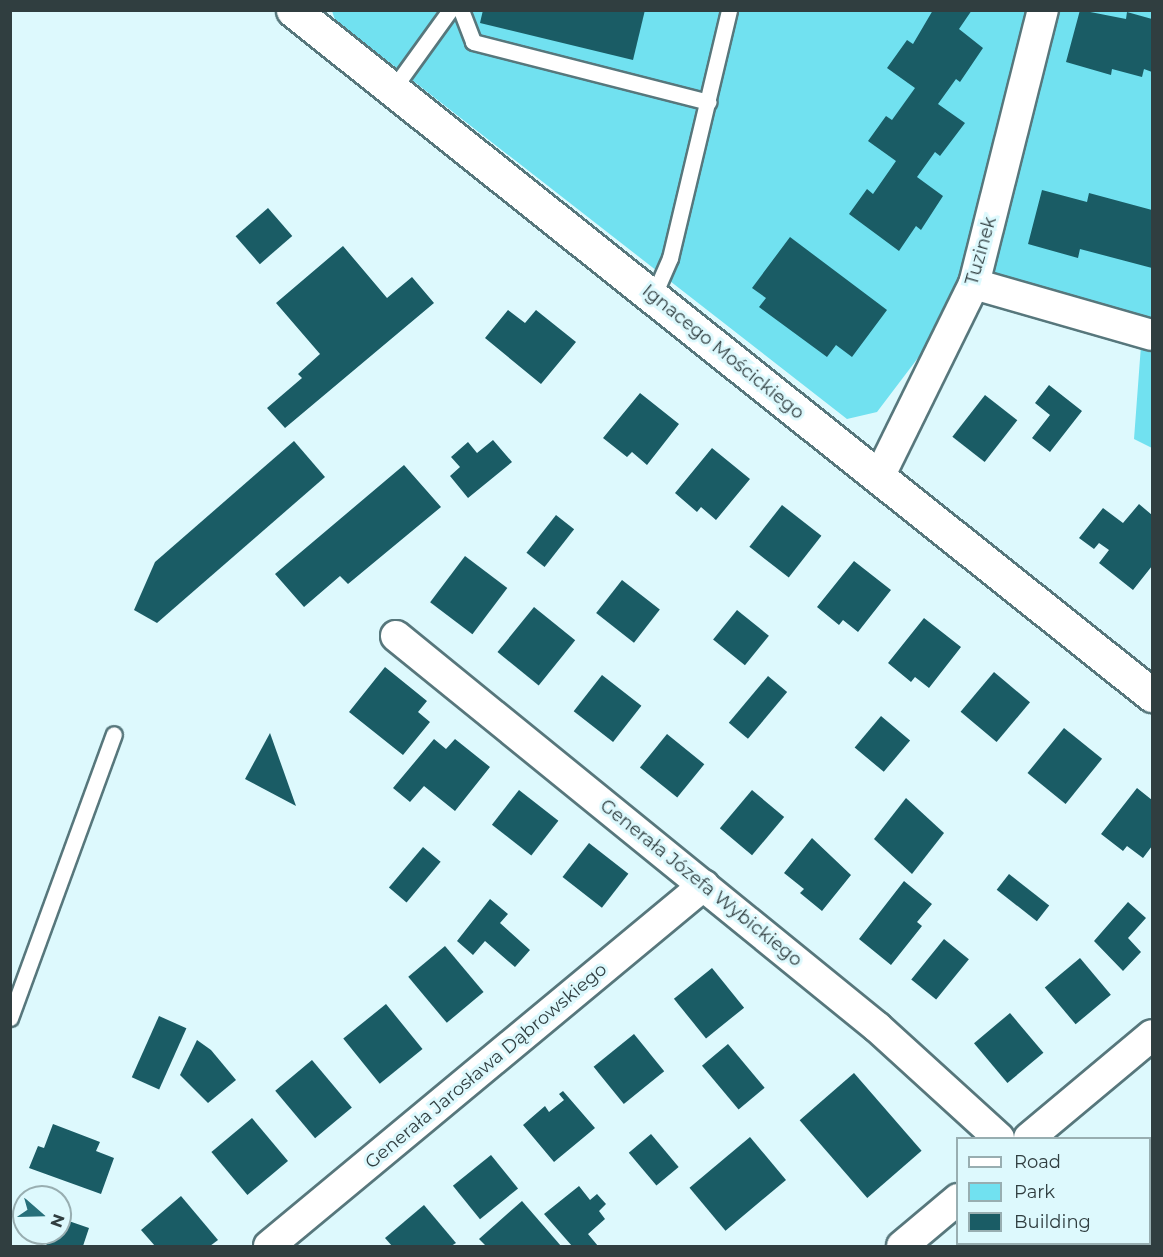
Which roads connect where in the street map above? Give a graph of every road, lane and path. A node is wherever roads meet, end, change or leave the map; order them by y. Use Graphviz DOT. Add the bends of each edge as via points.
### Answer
graph roads {
  1 [pos="450,10"];
  2 [pos="461,10"];
  3 [pos="729,10"];
  4 [pos="1043,10"];
  5 [pos="294,12"];
  6 [pos="393,89"];
  7 [pos="708,102"];
  8 [pos="974,284"];
  9 [pos="653,297"];
  10 [pos="1152,335"];
  11 [pos="879,477"];
  12 [pos="396,636"];
  13 [pos="1152,695"];
  14 [pos="114,734"];
  15 [pos="704,885"];
  16 [pos="10,1018"];
  17 [pos="1152,1035"];
  18 [pos="998,1137"];
  19 [pos="1030,1137"];
  20 [pos="956,1200"];
  21 [pos="268,1246"];
  22 [pos="902,1246"];
  1 -- 6 [label="lane"];
  2 -- 7 [label="lane" via="473,42"];
  3 -- 7 [label="lane"];
  4 -- 8 [label="street, Tuzinek"];
  5 -- 6 [label="street, Ignacego Mościckiego"];
  6 -- 9 [label="street, Ignacego Mościckiego"];
  7 -- 9 [label="lane" via="670,258"];
  8 -- 10 [label="street"];
  8 -- 11 [label="street, Tuzinek"];
  9 -- 11 [label="street, Ignacego Mościckiego"];
  11 -- 13 [label="street, Ignacego Mościckiego"];
  12 -- 15 [label="street, Generała Józefa Wybickiego"];
  14 -- 16 [label="lane"];
  15 -- 18 [label="street, Generała Józefa Wybickiego" via="877,1027"];
  15 -- 21 [label="street, Generała Jarosława Dąbrowskiego"];
  17 -- 19 [label="street"];
  20 -- 22 [label="street"];
}
